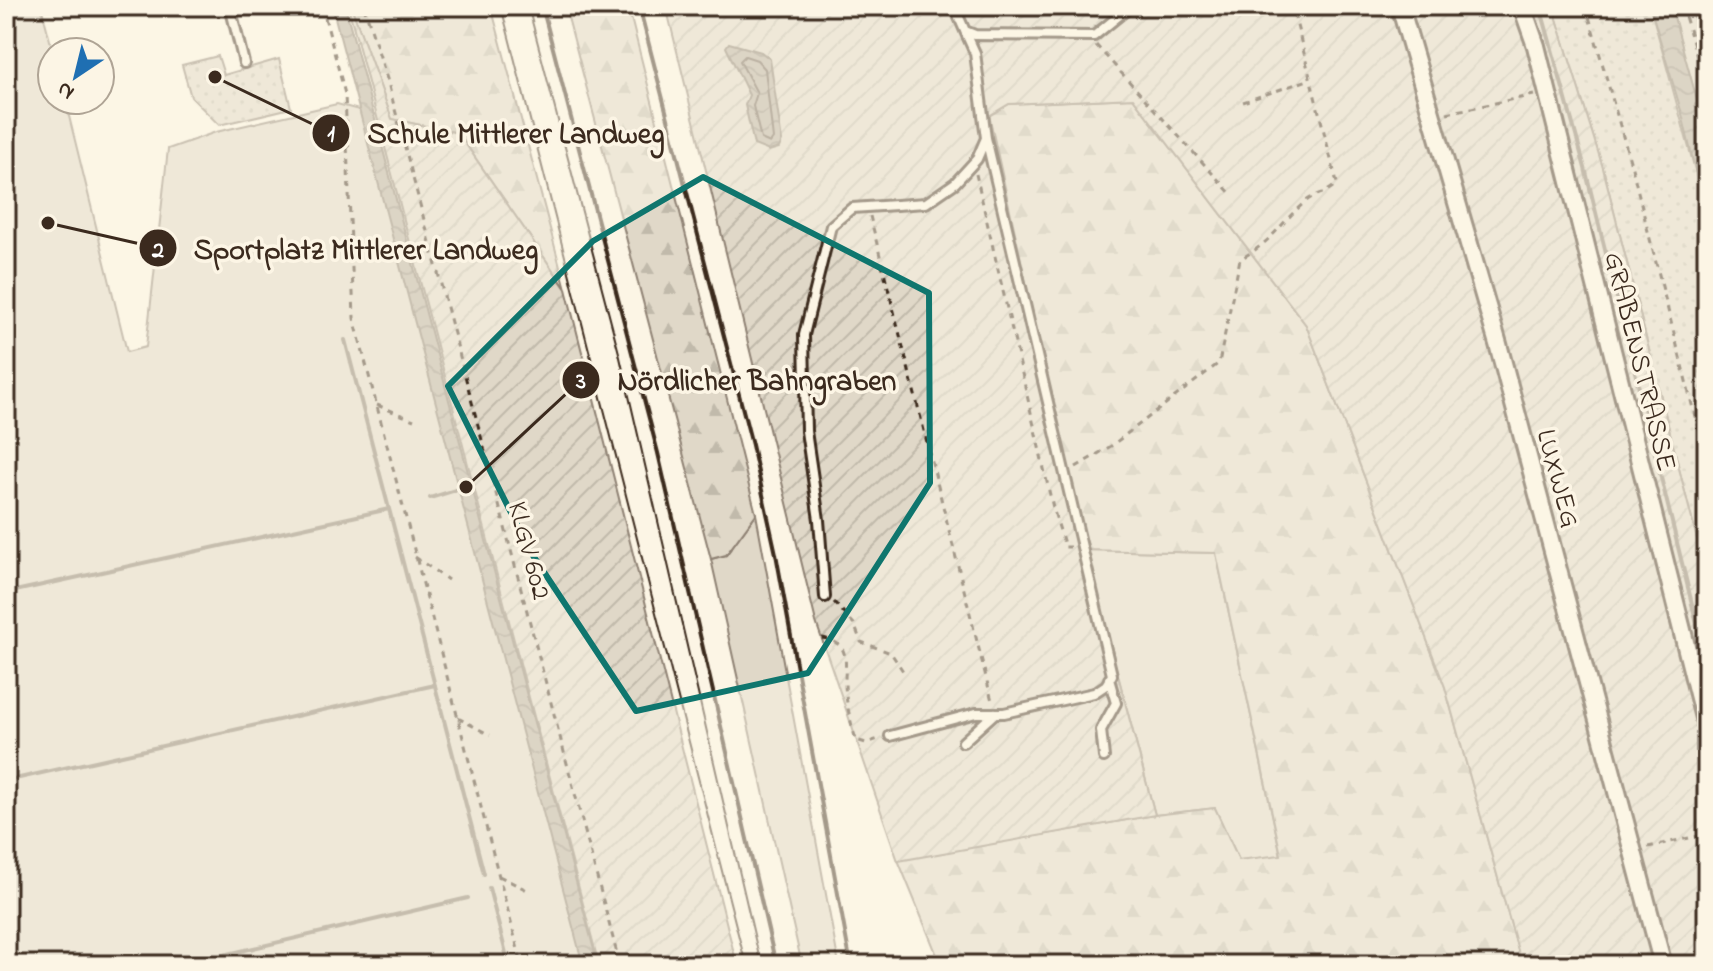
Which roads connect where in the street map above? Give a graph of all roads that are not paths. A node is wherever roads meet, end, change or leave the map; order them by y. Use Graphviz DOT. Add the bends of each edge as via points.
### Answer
graph roads {
  1 [pos="230,6"];
  2 [pos="954,6"];
  3 [pos="1131,6"];
  4 [pos="1400,6"];
  5 [pos="1522,6"];
  6 [pos="965,31"];
  7 [pos="244,63"];
  8 [pos="986,138"];
  9 [pos="825,597"];
  10 [pos="1109,679"];
  11 [pos="995,713"];
  12 [pos="1707,730"];
  13 [pos="890,736"];
  14 [pos="963,742"];
  15 [pos="1104,757"];
  16 [pos="1663,965"];
  1 -- 7 [label="lane"];
  2 -- 6 [label="lane"];
  3 -- 6 [label="lane" via="1094,36"];
  4 -- 16 [label="street, LUXWEG" via="1498,344"];
  5 -- 12 [label="street, GRABENSTRASSE"];
  6 -- 8 [label="lane" via="975,53"];
  8 -- 9 [label="lane" via="974,163 926,203 852,208 831,226 804,335 806,431"];
  8 -- 10 [label="lane"];
  10 -- 11 [label="lane" via="1094,693"];
  10 -- 15 [label="lane" via="1116,703 1101,730"];
  11 -- 13 [label="lane" via="976,713"];
  11 -- 14 [label="lane"];
}
